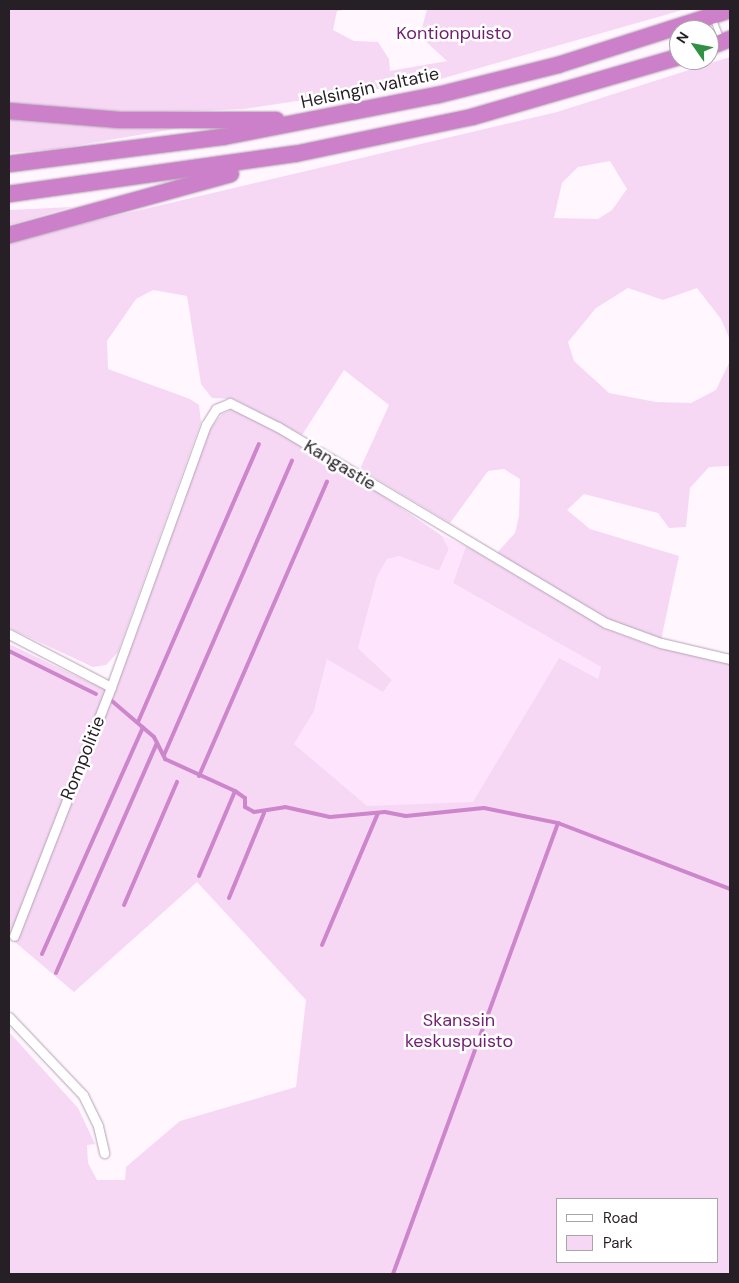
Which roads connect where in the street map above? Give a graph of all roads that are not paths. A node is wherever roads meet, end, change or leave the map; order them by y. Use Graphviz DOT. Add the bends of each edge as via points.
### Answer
graph roads {
  1 [pos="730,10"];
  2 [pos="712,16"];
  3 [pos="720,43"];
  4 [pos="669,60"];
  5 [pos="9,112"];
  6 [pos="313,121"];
  7 [pos="295,154"];
  8 [pos="9,164"];
  9 [pos="9,194"];
  10 [pos="9,235"];
  11 [pos="9,634"];
  12 [pos="730,659"];
  13 [pos="111,687"];
  14 [pos="14,936"];
  15 [pos="9,1017"];
  16 [pos="104,1153"];
  1 -- 2 [label="highway, Helsingin valtatie"];
  2 -- 3 [label="lane"];
  2 -- 6 [label="highway, Helsingin valtatie" via="558,65"];
  4 -- 7 [label="highway" via="472,117"];
  5 -- 6 [label="highway" via="120,120"];
  6 -- 8 [label="highway, Helsingin valtatie"];
  7 -- 9 [label="highway"];
  7 -- 10 [label="highway"];
  11 -- 13 [label="street"];
  12 -- 13 [label="street, Kangastie" via="661,643 606,623 230,403 216,409 206,425"];
  13 -- 14 [label="street, Rompolitie"];
  15 -- 16 [label="street" via="83,1095 98,1126"];
}
